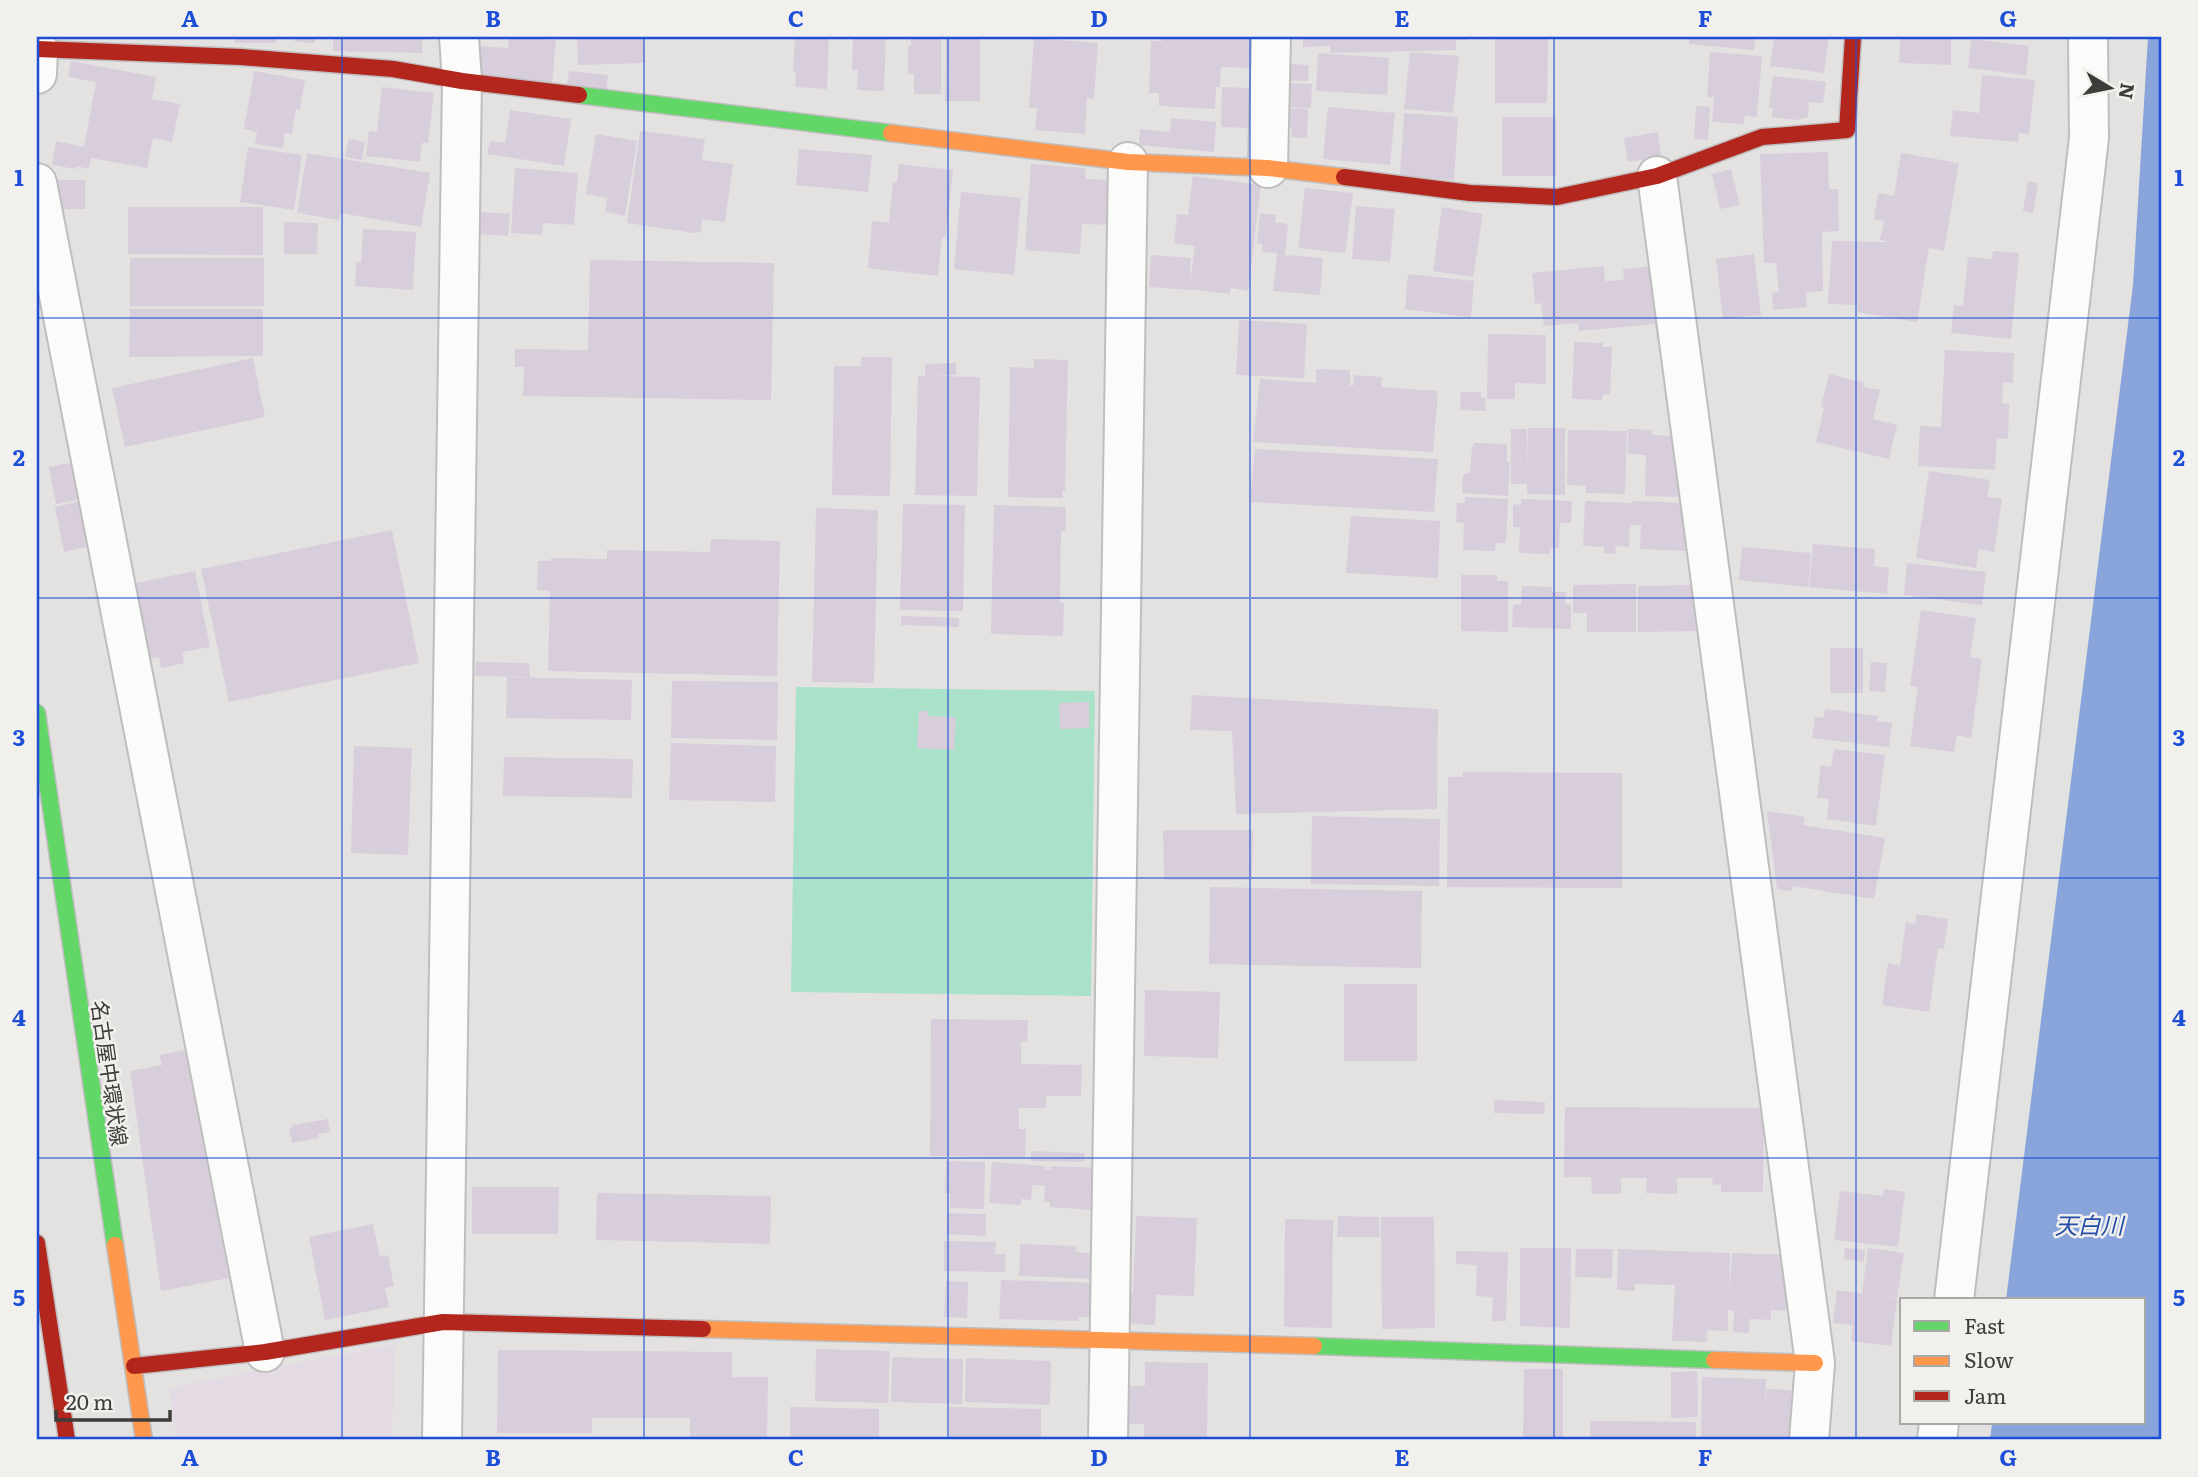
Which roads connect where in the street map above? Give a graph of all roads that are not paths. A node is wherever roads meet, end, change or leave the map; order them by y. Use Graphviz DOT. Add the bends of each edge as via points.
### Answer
graph roads {
  1 [pos="459,37"];
  2 [pos="1271,37"];
  3 [pos="1853,37"];
  4 [pos="2088,37"];
  5 [pos="37,58"];
  6 [pos="449,79"];
  7 [pos="1128,162"];
  8 [pos="1268,168"];
  9 [pos="1657,176"];
  10 [pos="37,183"];
  11 [pos="37,713"];
  12 [pos="37,1243"];
  13 [pos="1954,1298"];
  14 [pos="430,1324"];
  15 [pos="1110,1340"];
  16 [pos="265,1352"];
  17 [pos="1815,1363"];
  18 [pos="134,1366"];
  19 [pos="47,1383"];
  20 [pos="67,1440"];
  21 [pos="144,1440"];
  22 [pos="442,1440"];
  23 [pos="1108,1440"];
  24 [pos="1809,1440"];
  1 -- 6 [label="street"];
  2 -- 8 [label="street"];
  3 -- 9 [label="street" via="1847,130 1762,137"];
  4 -- 13 [label="street" via="2089,138"];
  5 -- 6 [label="street" via="242,57 393,69"];
  6 -- 7 [label="street"];
  6 -- 14 [label="street"];
  7 -- 8 [label="street"];
  7 -- 15 [label="street"];
  8 -- 9 [label="street" via="1471,193 1557,197"];
  9 -- 17 [label="street"];
  10 -- 16 [label="street"];
  11 -- 18 [label="street, 名古屋中環状線"];
  12 -- 19 [label="street"];
  14 -- 15 [label="street"];
  14 -- 16 [label="street"];
  14 -- 22 [label="street"];
  15 -- 17 [label="street"];
  15 -- 23 [label="street"];
  16 -- 18 [label="street"];
  17 -- 24 [label="street"];
  18 -- 21 [label="street, 名古屋中環状線"];
  19 -- 20 [label="street"];
}
